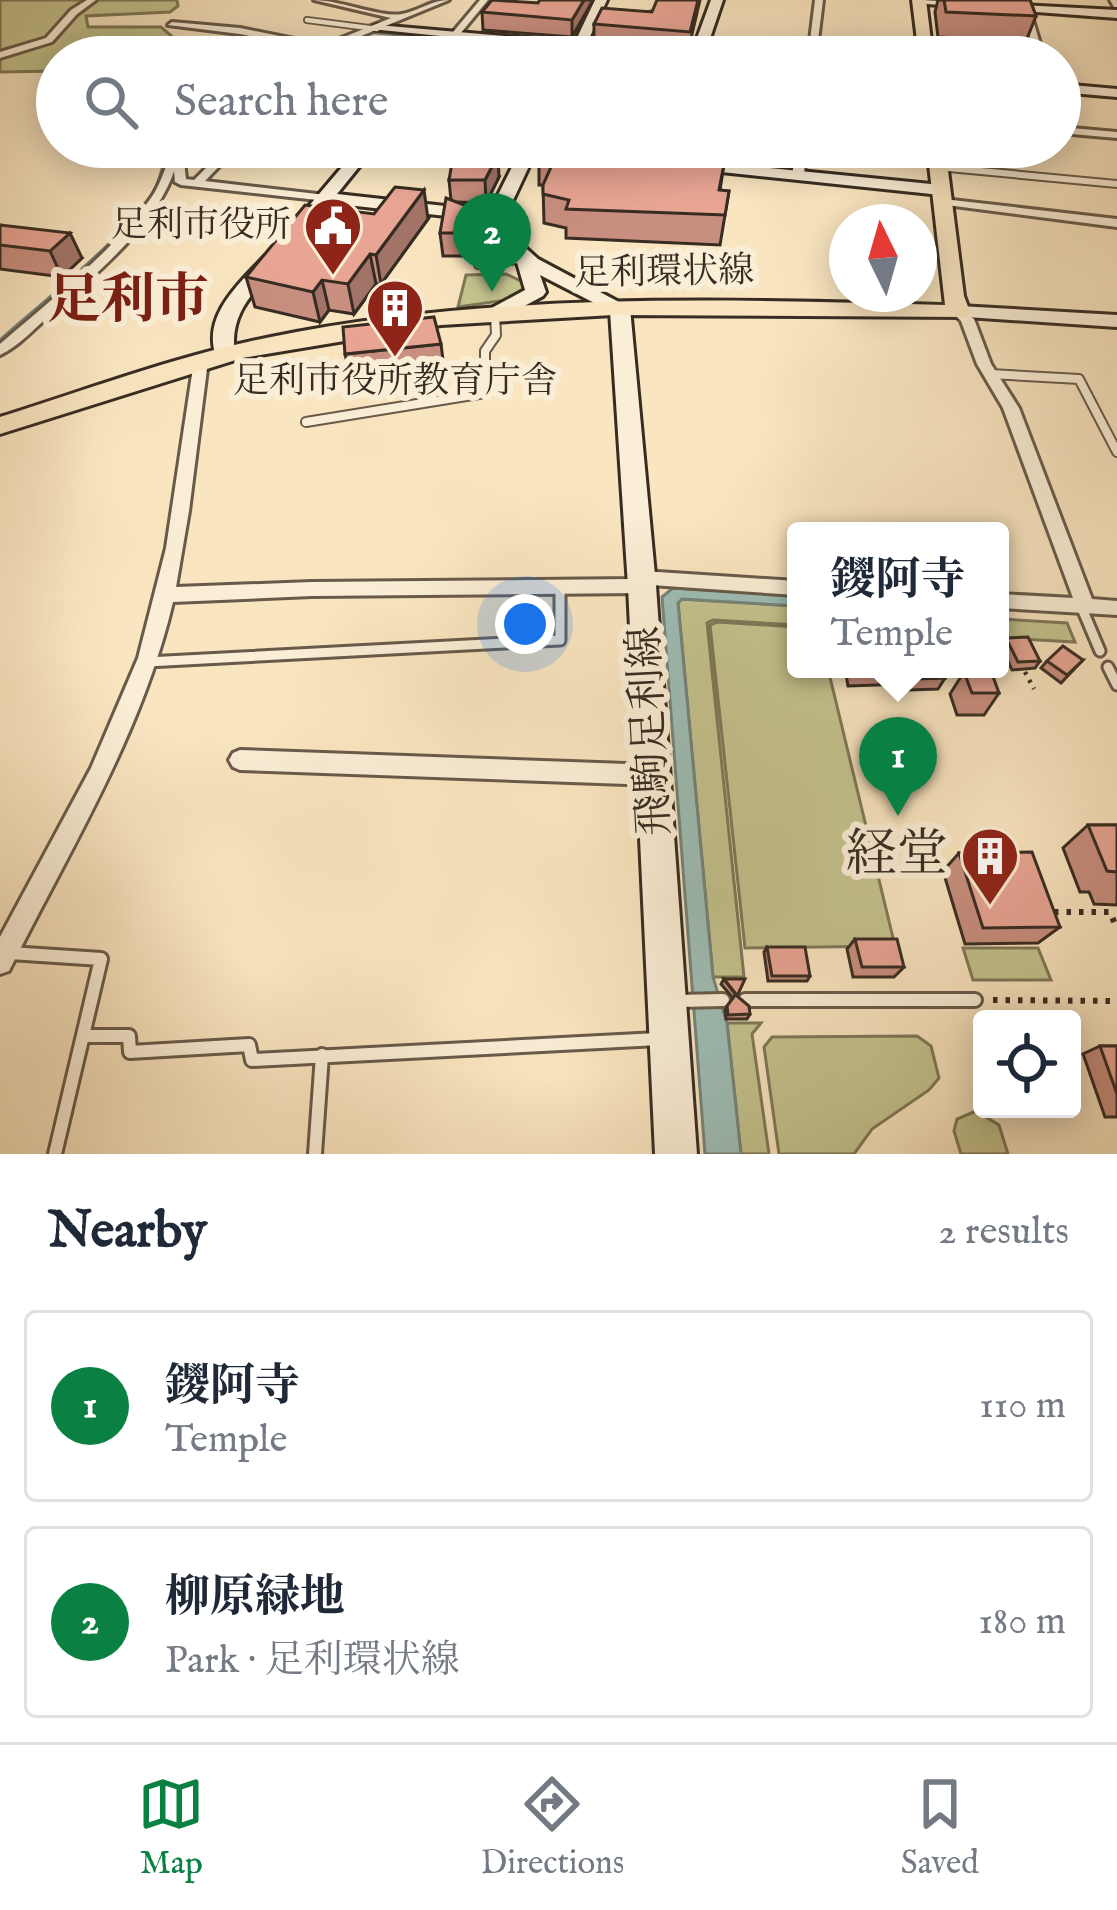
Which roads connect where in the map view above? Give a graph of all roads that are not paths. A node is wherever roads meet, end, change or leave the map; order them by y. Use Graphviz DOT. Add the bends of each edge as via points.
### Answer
graph roads {
  1 [pos="92,0"];
  2 [pos="318,0"];
  3 [pos="445,0"];
  4 [pos="484,0"];
  5 [pos="601,0"];
  6 [pos="717,0"];
  7 [pos="819,0"];
  8 [pos="923,0"];
  9 [pos="1024,3"];
  10 [pos="1116,6"];
  11 [pos="396,17"];
  12 [pos="307,20"];
  13 [pos="172,25"];
  14 [pos="376,29"];
  15 [pos="454,35"];
  16 [pos="53,36"];
  17 [pos="265,36"];
  18 [pos="358,36"];
  19 [pos="461,36"];
  20 [pos="584,36"];
  21 [pos="705,36"];
  22 [pos="815,36"];
  23 [pos="925,36"];
  24 [pos="1034,36"];
  25 [pos="36,44"];
  26 [pos="0,55"];
  27 [pos="1081,90"];
  28 [pos="1117,93"];
  29 [pos="1081,129"];
  30 [pos="1117,135"];
  31 [pos="171,168"];
  32 [pos="180,168"];
  33 [pos="211,168"];
  34 [pos="350,168"];
  35 [pos="521,168"];
  36 [pos="720,168"];
  37 [pos="799,168"];
  38 [pos="938,168"];
  39 [pos="1010,168"];
  40 [pos="798,176"];
  41 [pos="196,183"];
  42 [pos="1117,184"];
  43 [pos="942,196"];
  44 [pos="326,198"];
  45 [pos="498,217"];
  46 [pos="1117,223"];
  47 [pos="525,259"];
  48 [pos="478,266"];
  49 [pos="620,308"];
  50 [pos="959,312"];
  51 [pos="496,314"];
  52 [pos="1117,321"];
  53 [pos="0,351"];
  54 [pos="213,358"];
  55 [pos="990,374"];
  56 [pos="306,422"];
  57 [pos="0,426"];
  58 [pos="1117,452"];
  59 [pos="642,582"];
  60 [pos="560,584"];
  61 [pos="787,588"];
  62 [pos="167,595"];
  63 [pos="1009,602"];
  64 [pos="1083,607"];
  65 [pos="1117,608"];
  66 [pos="1100,651"];
  67 [pos="147,662"];
  68 [pos="1108,667"];
  69 [pos="1117,685"];
  70 [pos="240,760"];
  71 [pos="654,775"];
  72 [pos="2,957"];
  73 [pos="721,1000"];
  74 [pos="745,1000"];
  75 [pos="975,1000"];
  76 [pos="674,1013"];
  77 [pos="86,1036"];
  78 [pos="322,1055"];
  79 [pos="55,1154"];
  80 [pos="315,1154"];
  81 [pos="676,1154"];
  1 -- 16 [label="street"];
  2 -- 11 [label="street"];
  3 -- 11 [label="street"];
  4 -- 15 [label="street"];
  5 -- 20 [label="street"];
  6 -- 21 [label="street"];
  7 -- 22 [label="street"];
  8 -- 9 [label="street"];
  8 -- 23 [label="main road"];
  9 -- 10 [label="street"];
  9 -- 24 [label="street"];
  11 -- 14 [label="street"];
  12 -- 14 [label="lane"];
  13 -- 17 [label="street"];
  14 -- 15 [label="street"];
  14 -- 18 [label="street"];
  15 -- 19 [label="street"];
  25 -- 26 [label="street"];
  27 -- 28 [label="street"];
  29 -- 30 [label="street"];
  31 -- 53 [label="street" via="159,196 64,297"];
  32 -- 41 [label="street" via="181,182"];
  33 -- 41 [label="street"];
  34 -- 44 [label="street"];
  35 -- 45 [label="street"];
  36 -- 40 [label="street"];
  37 -- 40 [label="street"];
  38 -- 43 [label="main road"];
  39 -- 42 [label="lane"];
  40 -- 43 [label="street"];
  41 -- 44 [label="street"];
  43 -- 46 [label="street"];
  43 -- 50 [label="main road"];
  44 -- 45 [label="street"];
  44 -- 54 [label="street" via="233,304"];
  45 -- 47 [label="street" via="504,240"];
  47 -- 48 [label="lane"];
  47 -- 49 [label="street"];
  47 -- 51 [label="street" via="536,292"];
  49 -- 50 [label="main road, 足利環状線"];
  49 -- 51 [label="main road, 足利環状線"];
  49 -- 59 [label="street, 飛駒足利線"];
  50 -- 52 [label="street"];
  50 -- 55 [label="street"];
  51 -- 54 [label="main road, 足利環状線" via="332,333"];
  51 -- 56 [label="lane" via="496,334 484,351 485,393"];
  54 -- 57 [label="main road, 足利環状線"];
  54 -- 62 [label="street"];
  55 -- 58 [label="lane" via="1079,380"];
  55 -- 64 [label="street" via="1011,408"];
  59 -- 60 [label="street"];
  59 -- 61 [label="street"];
  59 -- 71 [label="street, 飛駒足利線"];
  60 -- 62 [label="street"];
  60 -- 67 [label="lane" via="560,640"];
  62 -- 67 [label="street"];
  63 -- 64 [label="street"];
  64 -- 65 [label="street"];
  64 -- 66 [label="lane"];
  67 -- 72 [label="street" via="75,823"];
  68 -- 69 [label="lane"];
  70 -- 71 [label="street"];
  71 -- 76 [label="street, 飛駒足利線"];
  72 -- 77 [label="lane" via="100,959"];
  73 -- 76 [label="lane"];
  74 -- 75 [label="lane"];
  76 -- 78 [label="lane"];
  76 -- 81 [label="street, 飛駒足利線"];
  77 -- 78 [label="lane" via="129,1036 130,1052 249,1045 252,1060"];
  77 -- 79 [label="lane"];
  78 -- 80 [label="lane"];
}
